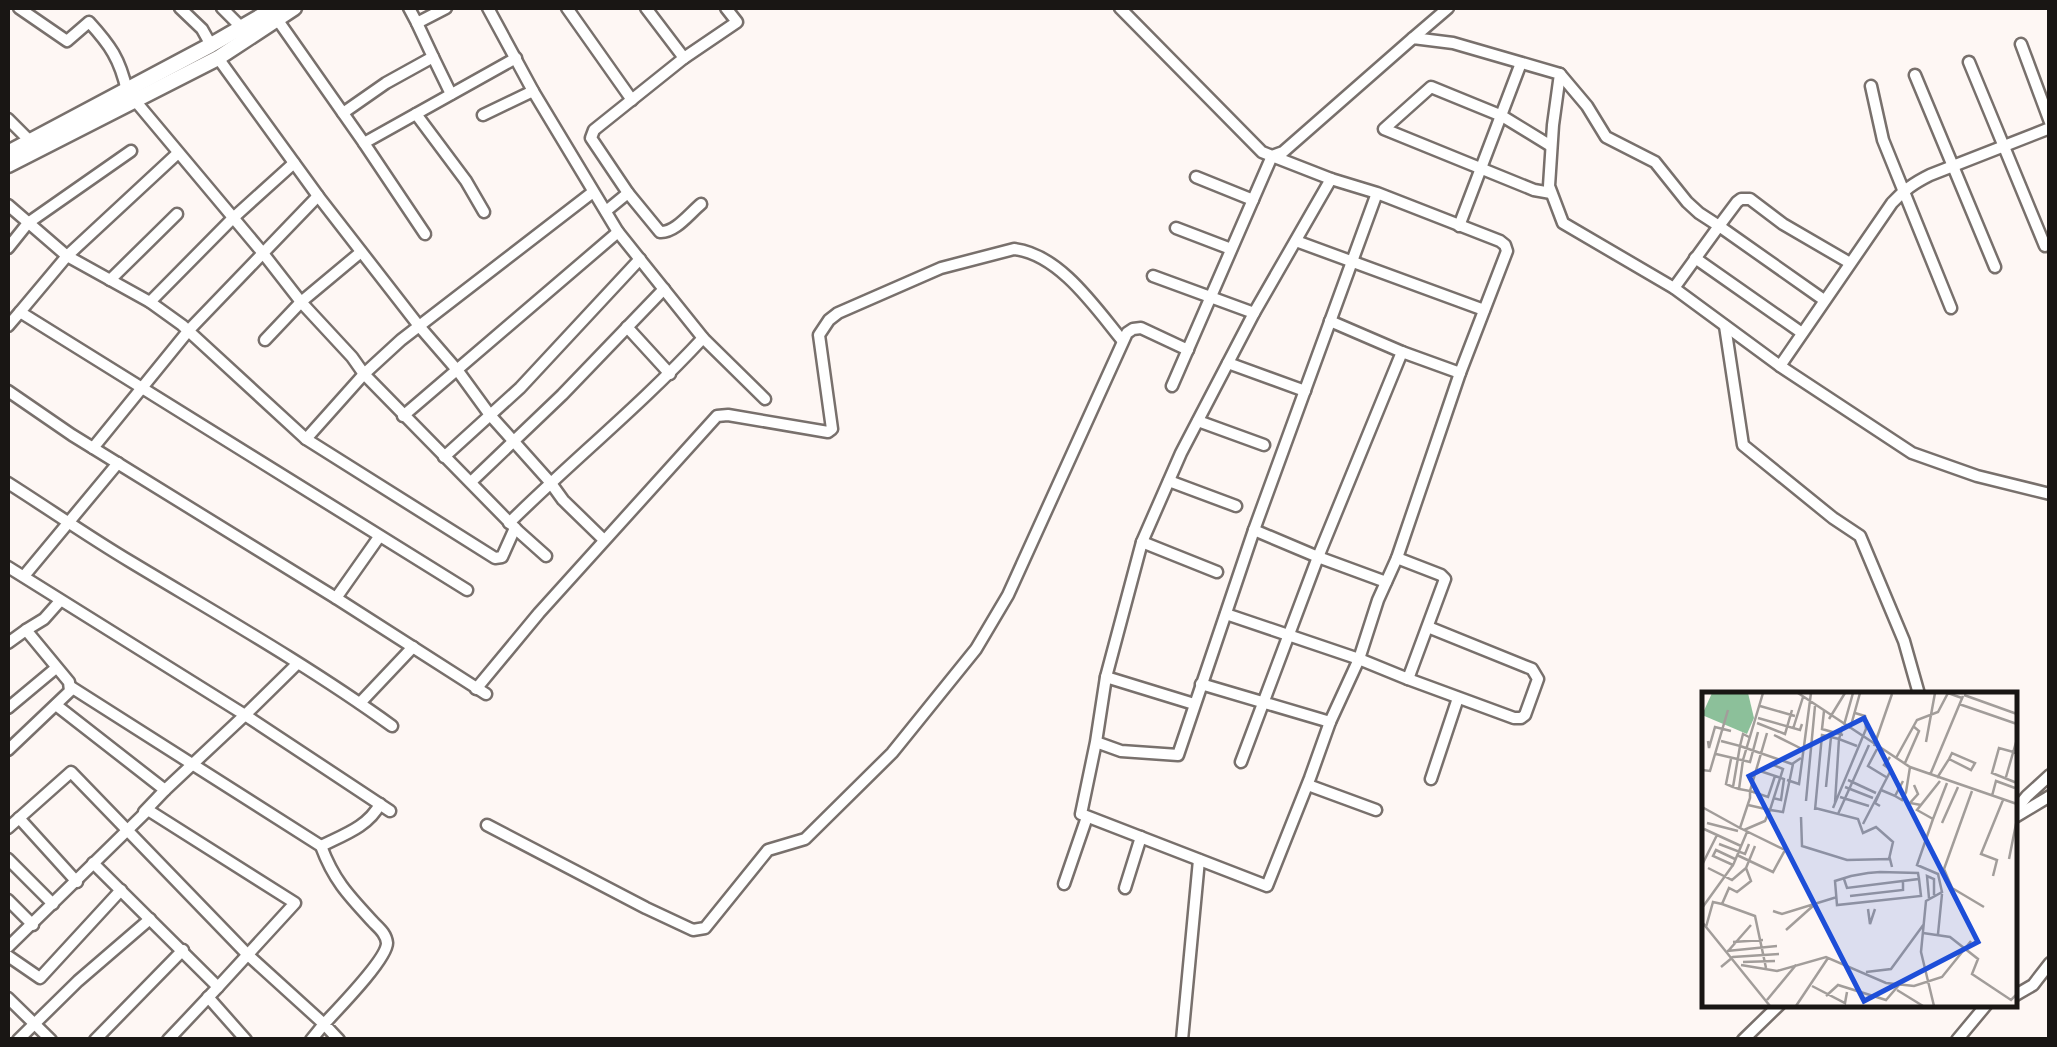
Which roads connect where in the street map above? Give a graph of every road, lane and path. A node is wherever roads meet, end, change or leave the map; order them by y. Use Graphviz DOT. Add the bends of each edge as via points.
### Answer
graph roads {
  1 [pos="19,8"];
  2 [pos="180,8"];
  3 [pos="222,8"];
  4 [pos="294,8"];
  5 [pos="410,8"];
  6 [pos="446,8"];
  7 [pos="488,8"];
  8 [pos="567,8"];
  9 [pos="646,8"];
  10 [pos="726,8"];
  11 [pos="1120,8"];
  12 [pos="1448,8"];
  13 [pos="276,13"];
  14 [pos="417,23"];
  15 [pos="242,28"];
  16 [pos="1414,38"];
  17 [pos="2020,44"];
  18 [pos="215,52"];
  19 [pos="433,57"];
  20 [pos="516,58"];
  21 [pos="684,58"];
  22 [pos="1969,62"];
  23 [pos="1521,63"];
  24 [pos="1560,74"];
  25 [pos="1915,75"];
  26 [pos="1871,86"];
  27 [pos="533,91"];
  28 [pos="451,94"];
  29 [pos="131,96"];
  30 [pos="632,100"];
  31 [pos="343,113"];
  32 [pos="416,114"];
  33 [pos="483,114"];
  34 [pos="1502,116"];
  35 [pos="8,119"];
  36 [pos="2050,125"];
  37 [pos="30,141"];
  38 [pos="364,142"];
  39 [pos="1551,146"];
  40 [pos="2004,147"];
  41 [pos="130,151"];
  42 [pos="8,153"];
  43 [pos="178,153"];
  44 [pos="1272,156"];
  45 [pos="294,163"];
  46 [pos="8,165"];
  47 [pos="1953,166"];
  48 [pos="1482,168"];
  49 [pos="1196,178"];
  50 [pos="1331,179"];
  51 [pos="1902,191"];
  52 [pos="592,192"];
  53 [pos="628,193"];
  54 [pos="1377,193"];
  55 [pos="1551,193"];
  56 [pos="318,196"];
  57 [pos="1252,200"];
  58 [pos="701,204"];
  59 [pos="8,205"];
  60 [pos="606,211"];
  61 [pos="484,212"];
  62 [pos="178,214"];
  63 [pos="232,219"];
  64 [pos="28,223"];
  65 [pos="1459,226"];
  66 [pos="1719,226"];
  67 [pos="1176,228"];
  68 [pos="618,232"];
  69 [pos="425,234"];
  70 [pos="1296,241"];
  71 [pos="2044,246"];
  72 [pos="8,248"];
  73 [pos="1232,249"];
  74 [pos="262,252"];
  75 [pos="361,252"];
  76 [pos="67,256"];
  77 [pos="640,258"];
  78 [pos="1696,258"];
  79 [pos="1353,262"];
  80 [pos="1850,263"];
  81 [pos="1996,267"];
  82 [pos="1153,276"];
  83 [pos="110,280"];
  84 [pos="1674,288"];
  85 [pos="664,289"];
  86 [pos="1210,298"];
  87 [pos="1824,300"];
  88 [pos="150,302"];
  89 [pos="301,302"];
  90 [pos="1951,308"];
  91 [pos="1484,310"];
  92 [pos="20,312"];
  93 [pos="1254,314"];
  94 [pos="1330,321"];
  95 [pos="8,326"];
  96 [pos="420,326"];
  97 [pos="1725,326"];
  98 [pos="627,328"];
  99 [pos="189,330"];
  100 [pos="1802,333"];
  101 [pos="703,338"];
  102 [pos="264,340"];
  103 [pos="1122,340"];
  104 [pos="1188,350"];
  105 [pos="1402,352"];
  106 [pos="1228,363"];
  107 [pos="1780,366"];
  108 [pos="458,370"];
  109 [pos="1460,373"];
  110 [pos="364,374"];
  111 [pos="670,374"];
  112 [pos="1172,386"];
  113 [pos="143,388"];
  114 [pos="1304,390"];
  115 [pos="9,394"];
  116 [pos="765,399"];
  117 [pos="490,415"];
  118 [pos="403,416"];
  119 [pos="1198,421"];
  120 [pos="306,439"];
  121 [pos="513,441"];
  122 [pos="1264,446"];
  123 [pos="93,448"];
  124 [pos="444,457"];
  125 [pos="118,463"];
  126 [pos="471,482"];
  127 [pos="550,482"];
  128 [pos="1169,482"];
  129 [pos="8,483"];
  130 [pos="2050,494"];
  131 [pos="1236,506"];
  132 [pos="68,522"];
  133 [pos="512,526"];
  134 [pos="1254,530"];
  135 [pos="379,536"];
  136 [pos="604,540"];
  137 [pos="1142,542"];
  138 [pos="546,556"];
  139 [pos="1318,558"];
  140 [pos="1397,558"];
  141 [pos="8,567"];
  142 [pos="1217,572"];
  143 [pos="24,576"];
  144 [pos="1386,582"];
  145 [pos="467,590"];
  146 [pos="336,598"];
  147 [pos="60,601"];
  148 [pos="1226,614"];
  149 [pos="1428,627"];
  150 [pos="26,630"];
  151 [pos="1290,634"];
  152 [pos="8,643"];
  153 [pos="414,647"];
  154 [pos="1359,659"];
  155 [pos="297,664"];
  156 [pos="56,668"];
  157 [pos="1106,677"];
  158 [pos="1408,679"];
  159 [pos="1201,684"];
  160 [pos="71,687"];
  161 [pos="1917,692"];
  162 [pos="1458,698"];
  163 [pos="1263,702"];
  164 [pos="360,704"];
  165 [pos="1194,704"];
  166 [pos="56,705"];
  167 [pos="8,708"];
  168 [pos="245,715"];
  169 [pos="1330,722"];
  170 [pos="392,726"];
  171 [pos="1096,742"];
  172 [pos="8,750"];
  173 [pos="1241,762"];
  174 [pos="192,764"];
  175 [pos="2050,776"];
  176 [pos="1431,779"];
  177 [pos="1308,785"];
  178 [pos="165,790"];
  179 [pos="2050,796"];
  180 [pos="1376,810"];
  181 [pos="2017,811"];
  182 [pos="2017,813"];
  183 [pos="1088,816"];
  184 [pos="19,818"];
  185 [pos="487,824"];
  186 [pos="8,828"];
  187 [pos="128,829"];
  188 [pos="1140,837"];
  189 [pos="321,846"];
  190 [pos="8,860"];
  191 [pos="1199,860"];
  192 [pos="94,864"];
  193 [pos="77,882"];
  194 [pos="1064,884"];
  195 [pos="1124,888"];
  196 [pos="121,890"];
  197 [pos="8,900"];
  198 [pos="54,904"];
  199 [pos="150,919"];
  200 [pos="33,924"];
  201 [pos="8,948"];
  202 [pos="183,950"];
  203 [pos="8,956"];
  204 [pos="248,956"];
  205 [pos="2050,964"];
  206 [pos="218,987"];
  207 [pos="2017,994"];
  208 [pos="208,997"];
  209 [pos="8,998"];
  210 [pos="1777,1007"];
  211 [pos="1985,1007"];
  212 [pos="34,1023"];
  213 [pos="324,1024"];
  214 [pos="247,1039"];
  215 [pos="18,1040"];
  216 [pos="51,1040"];
  217 [pos="96,1040"];
  218 [pos="168,1040"];
  219 [pos="311,1040"];
  220 [pos="339,1040"];
  221 [pos="1182,1040"];
  222 [pos="1743,1040"];
  223 [pos="1958,1040"];
  1 -- 29 [label="street" via="67,42 89,22 110,46"];
  2 -- 18 [label="street"];
  3 -- 15 [label="street"];
  4 -- 13 [label="main road"];
  5 -- 14 [label="street"];
  6 -- 14 [label="street"];
  7 -- 20 [label="street"];
  8 -- 30 [label="street"];
  9 -- 21 [label="street"];
  10 -- 21 [label="street" via="737,22"];
  11 -- 44 [label="street"];
  12 -- 16 [label="street"];
  13 -- 15 [label="main road"];
  13 -- 18 [label="main road"];
  13 -- 31 [label="street"];
  14 -- 19 [label="street"];
  15 -- 18 [label="main road"];
  16 -- 23 [label="street"];
  16 -- 44 [label="street"];
  17 -- 36 [label="street"];
  18 -- 29 [label="main road"];
  18 -- 45 [label="street"];
  19 -- 28 [label="street"];
  19 -- 31 [label="street"];
  20 -- 27 [label="street"];
  20 -- 28 [label="street"];
  21 -- 30 [label="street"];
  22 -- 40 [label="street"];
  23 -- 24 [label="street"];
  23 -- 34 [label="street"];
  24 -- 39 [label="street"];
  24 -- 66 [label="street" via="1606,137 1655,162 1686,202"];
  25 -- 47 [label="street"];
  26 -- 51 [label="street"];
  27 -- 33 [label="street"];
  27 -- 52 [label="street"];
  28 -- 32 [label="street"];
  29 -- 37 [label="main road"];
  29 -- 43 [label="street"];
  29 -- 46 [label="main road"];
  30 -- 53 [label="street" via="590,138"];
  31 -- 38 [label="street"];
  32 -- 38 [label="street"];
  32 -- 61 [label="street"];
  34 -- 39 [label="street"];
  34 -- 48 [label="street"];
  34 -- 48 [label="street" via="1431,87 1384,129"];
  35 -- 37 [label="street"];
  36 -- 40 [label="street"];
  37 -- 42 [label="main road"];
  38 -- 69 [label="street"];
  39 -- 55 [label="street"];
  40 -- 47 [label="street"];
  40 -- 71 [label="street"];
  41 -- 64 [label="street"];
  43 -- 63 [label="street"];
  43 -- 76 [label="street"];
  44 -- 50 [label="street"];
  44 -- 57 [label="street"];
  45 -- 56 [label="street"];
  45 -- 63 [label="street"];
  47 -- 51 [label="street"];
  47 -- 81 [label="street"];
  48 -- 55 [label="street"];
  48 -- 65 [label="street"];
  49 -- 57 [label="street"];
  50 -- 54 [label="street"];
  50 -- 70 [label="street"];
  51 -- 80 [label="street"];
  51 -- 90 [label="street"];
  52 -- 60 [label="street"];
  52 -- 96 [label="street"];
  53 -- 58 [label="street" via="664,233"];
  53 -- 60 [label="street"];
  54 -- 65 [label="street"];
  54 -- 79 [label="street"];
  55 -- 84 [label="street" via="1563,224"];
  56 -- 74 [label="street"];
  56 -- 75 [label="street"];
  57 -- 73 [label="street"];
  59 -- 64 [label="street"];
  60 -- 68 [label="street"];
  62 -- 83 [label="street"];
  63 -- 74 [label="street"];
  63 -- 88 [label="street"];
  64 -- 72 [label="street"];
  64 -- 76 [label="street"];
  65 -- 91 [label="street" via="1500,241 1507,251"];
  66 -- 78 [label="street"];
  66 -- 80 [label="street" via="1745,198"];
  66 -- 87 [label="street"];
  67 -- 73 [label="street"];
  68 -- 77 [label="street"];
  68 -- 108 [label="street"];
  70 -- 79 [label="street"];
  70 -- 93 [label="street"];
  73 -- 86 [label="street"];
  74 -- 89 [label="street"];
  74 -- 99 [label="street"];
  75 -- 89 [label="street"];
  75 -- 96 [label="street"];
  76 -- 83 [label="street"];
  76 -- 92 [label="street"];
  77 -- 85 [label="street"];
  77 -- 117 [label="street"];
  78 -- 84 [label="street"];
  78 -- 100 [label="street"];
  79 -- 91 [label="street"];
  79 -- 94 [label="street"];
  80 -- 87 [label="street"];
  82 -- 86 [label="street"];
  83 -- 88 [label="street"];
  84 -- 97 [label="street"];
  85 -- 98 [label="street"];
  85 -- 101 [label="street"];
  86 -- 93 [label="street"];
  86 -- 104 [label="street"];
  87 -- 100 [label="street"];
  88 -- 99 [label="street"];
  89 -- 102 [label="street"];
  89 -- 110 [label="street"];
  91 -- 109 [label="street"];
  92 -- 95 [label="street"];
  92 -- 113 [label="street"];
  93 -- 106 [label="street"];
  94 -- 105 [label="street"];
  94 -- 114 [label="street"];
  96 -- 108 [label="street"];
  96 -- 110 [label="street"];
  97 -- 107 [label="street"];
  97 -- 161 [label="street" via="1743,445 1860,536"];
  98 -- 111 [label="street"];
  98 -- 121 [label="street"];
  99 -- 113 [label="street"];
  99 -- 120 [label="street"];
  100 -- 107 [label="street"];
  101 -- 111 [label="street"];
  101 -- 116 [label="street"];
  103 -- 104 [label="street" via="1141,328"];
  103 -- 136 [label="street" via="1066,276 1024,250 941,268 838,313 823,327 832,429 717,416"];
  103 -- 185 [label="street" via="1008,595 976,649 892,753 805,838 768,850 705,928 674,921"];
  104 -- 112 [label="street"];
  105 -- 109 [label="street"];
  105 -- 139 [label="street"];
  106 -- 114 [label="street"];
  106 -- 119 [label="street"];
  107 -- 130 [label="street" via="1912,454"];
  108 -- 117 [label="street"];
  108 -- 118 [label="street"];
  109 -- 140 [label="street"];
  110 -- 118 [label="street"];
  110 -- 120 [label="street"];
  111 -- 127 [label="street"];
  113 -- 123 [label="street"];
  113 -- 135 [label="street"];
  114 -- 134 [label="street"];
  115 -- 123 [label="street"];
  117 -- 121 [label="street"];
  117 -- 124 [label="street"];
  118 -- 124 [label="street"];
  119 -- 122 [label="street"];
  119 -- 128 [label="street"];
  120 -- 133 [label="street" via="495,558 502,557"];
  121 -- 126 [label="street"];
  121 -- 127 [label="street"];
  123 -- 125 [label="street"];
  124 -- 126 [label="street"];
  125 -- 132 [label="street"];
  125 -- 146 [label="street"];
  126 -- 133 [label="street"];
  127 -- 133 [label="street"];
  127 -- 136 [label="street"];
  128 -- 131 [label="street"];
  128 -- 137 [label="street"];
  129 -- 132 [label="street"];
  132 -- 143 [label="street"];
  132 -- 155 [label="street"];
  133 -- 138 [label="street"];
  134 -- 139 [label="street"];
  134 -- 148 [label="street"];
  135 -- 145 [label="street"];
  135 -- 146 [label="street"];
  136 -- 153 [label="street" via="481,691"];
  137 -- 142 [label="street"];
  137 -- 157 [label="street"];
  139 -- 144 [label="street"];
  139 -- 151 [label="street"];
  140 -- 144 [label="street"];
  140 -- 149 [label="street" via="1445,579"];
  141 -- 143 [label="street"];
  143 -- 147 [label="street"];
  144 -- 154 [label="street"];
  146 -- 153 [label="street"];
  147 -- 150 [label="street"];
  147 -- 168 [label="street"];
  148 -- 151 [label="street"];
  148 -- 159 [label="street"];
  149 -- 158 [label="street"];
  149 -- 162 [label="street" via="1532,669 1538,678 1520,718"];
  150 -- 152 [label="street"];
  150 -- 156 [label="street"];
  151 -- 154 [label="street"];
  151 -- 163 [label="street"];
  153 -- 164 [label="street"];
  154 -- 158 [label="street"];
  154 -- 169 [label="street"];
  155 -- 164 [label="street"];
  155 -- 168 [label="street"];
  156 -- 160 [label="street"];
  156 -- 167 [label="street"];
  157 -- 165 [label="street"];
  157 -- 171 [label="street"];
  158 -- 162 [label="street"];
  159 -- 163 [label="street"];
  159 -- 165 [label="street"];
  160 -- 166 [label="street"];
  160 -- 174 [label="street"];
  162 -- 176 [label="street"];
  163 -- 169 [label="street"];
  163 -- 173 [label="street"];
  164 -- 170 [label="street"];
  165 -- 171 [label="street" via="1178,754"];
  166 -- 172 [label="street"];
  166 -- 178 [label="street"];
  168 -- 174 [label="street"];
  168 -- 189 [label="street" via="385,808"];
  169 -- 177 [label="street"];
  171 -- 183 [label="street" via="1081,814"];
  174 -- 178 [label="street"];
  174 -- 189 [label="street"];
  175 -- 181 [label="street"];
  177 -- 180 [label="street"];
  177 -- 191 [label="street" via="1267,886"];
  178 -- 187 [label="street"];
  179 -- 182 [label="street"];
  183 -- 188 [label="street"];
  183 -- 194 [label="street"];
  184 -- 186 [label="street"];
  184 -- 187 [label="street" via="72,772"];
  184 -- 193 [label="street"];
  187 -- 192 [label="street"];
  187 -- 204 [label="street"];
  187 -- 204 [label="street" via="148,810 295,904"];
  188 -- 191 [label="street"];
  188 -- 195 [label="street"];
  189 -- 213 [label="street" via="343,890 387,945"];
  190 -- 198 [label="street"];
  191 -- 221 [label="street"];
  192 -- 193 [label="street"];
  192 -- 196 [label="street"];
  193 -- 198 [label="street"];
  196 -- 199 [label="street"];
  196 -- 203 [label="street" via="40,978"];
  197 -- 200 [label="street"];
  198 -- 200 [label="street"];
  199 -- 202 [label="street"];
  199 -- 212 [label="street"];
  200 -- 201 [label="street"];
  202 -- 206 [label="street"];
  202 -- 217 [label="street"];
  204 -- 206 [label="street"];
  204 -- 213 [label="street"];
  205 -- 207 [label="street"];
  206 -- 208 [label="street"];
  208 -- 214 [label="street"];
  208 -- 218 [label="street"];
  209 -- 212 [label="street"];
  210 -- 222 [label="street"];
  211 -- 223 [label="street"];
  212 -- 215 [label="street"];
  212 -- 216 [label="street"];
  213 -- 219 [label="street"];
  213 -- 220 [label="street"];
}
